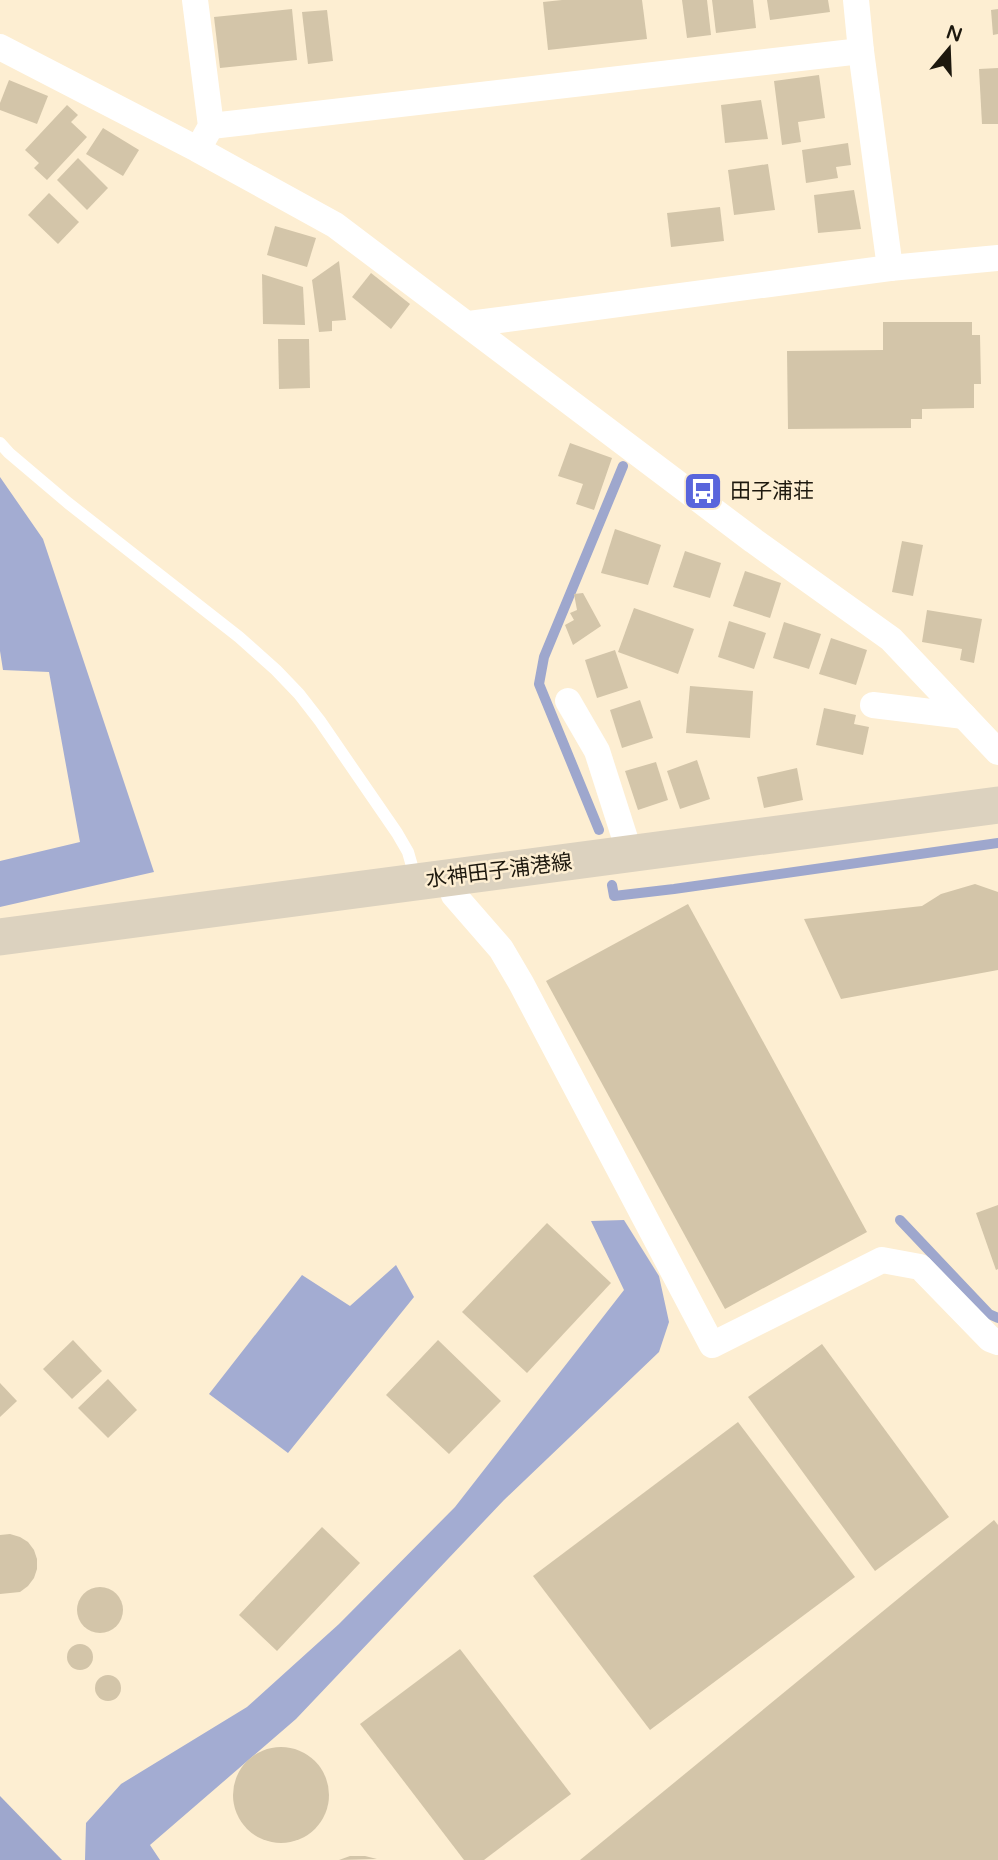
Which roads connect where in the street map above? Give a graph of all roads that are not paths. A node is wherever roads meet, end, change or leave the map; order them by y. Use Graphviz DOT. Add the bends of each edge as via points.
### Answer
graph roads {
  1 [pos="195,0"];
  2 [pos="856,0"];
  3 [pos="0,47"];
  4 [pos="861,51"];
  5 [pos="211,126"];
  6 [pos="197,149"];
  7 [pos="998,258"];
  8 [pos="890,268"];
  9 [pos="468,324"];
  10 [pos="0,443"];
  11 [pos="568,701"];
  12 [pos="873,705"];
  13 [pos="964,716"];
  14 [pos="998,752"];
  15 [pos="998,804"];
  16 [pos="631,855"];
  17 [pos="432,880"];
  18 [pos="0,937"];
  19 [pos="998,1342"];
  1 -- 5 [label="street"];
  2 -- 4 [label="street"];
  3 -- 6 [label="street"];
  4 -- 5 [label="street"];
  4 -- 8 [label="street"];
  5 -- 6 [label="street"];
  6 -- 9 [label="street" via="335,225"];
  7 -- 8 [label="street"];
  8 -- 9 [label="street"];
  9 -- 13 [label="street" via="891,639"];
  10 -- 17 [label="lane" via="276,670 320,721"];
  11 -- 16 [label="street" via="597,751"];
  12 -- 13 [label="street"];
  13 -- 14 [label="street"];
  15 -- 16 [label="main road, 水神田子浦港線"];
  16 -- 17 [label="main road, 水神田子浦港線"];
  17 -- 18 [label="main road, 水神田子浦港線"];
  17 -- 19 [label="street" via="454,895 501,949 521,982 712,1345 882,1260 920,1267"];
}
